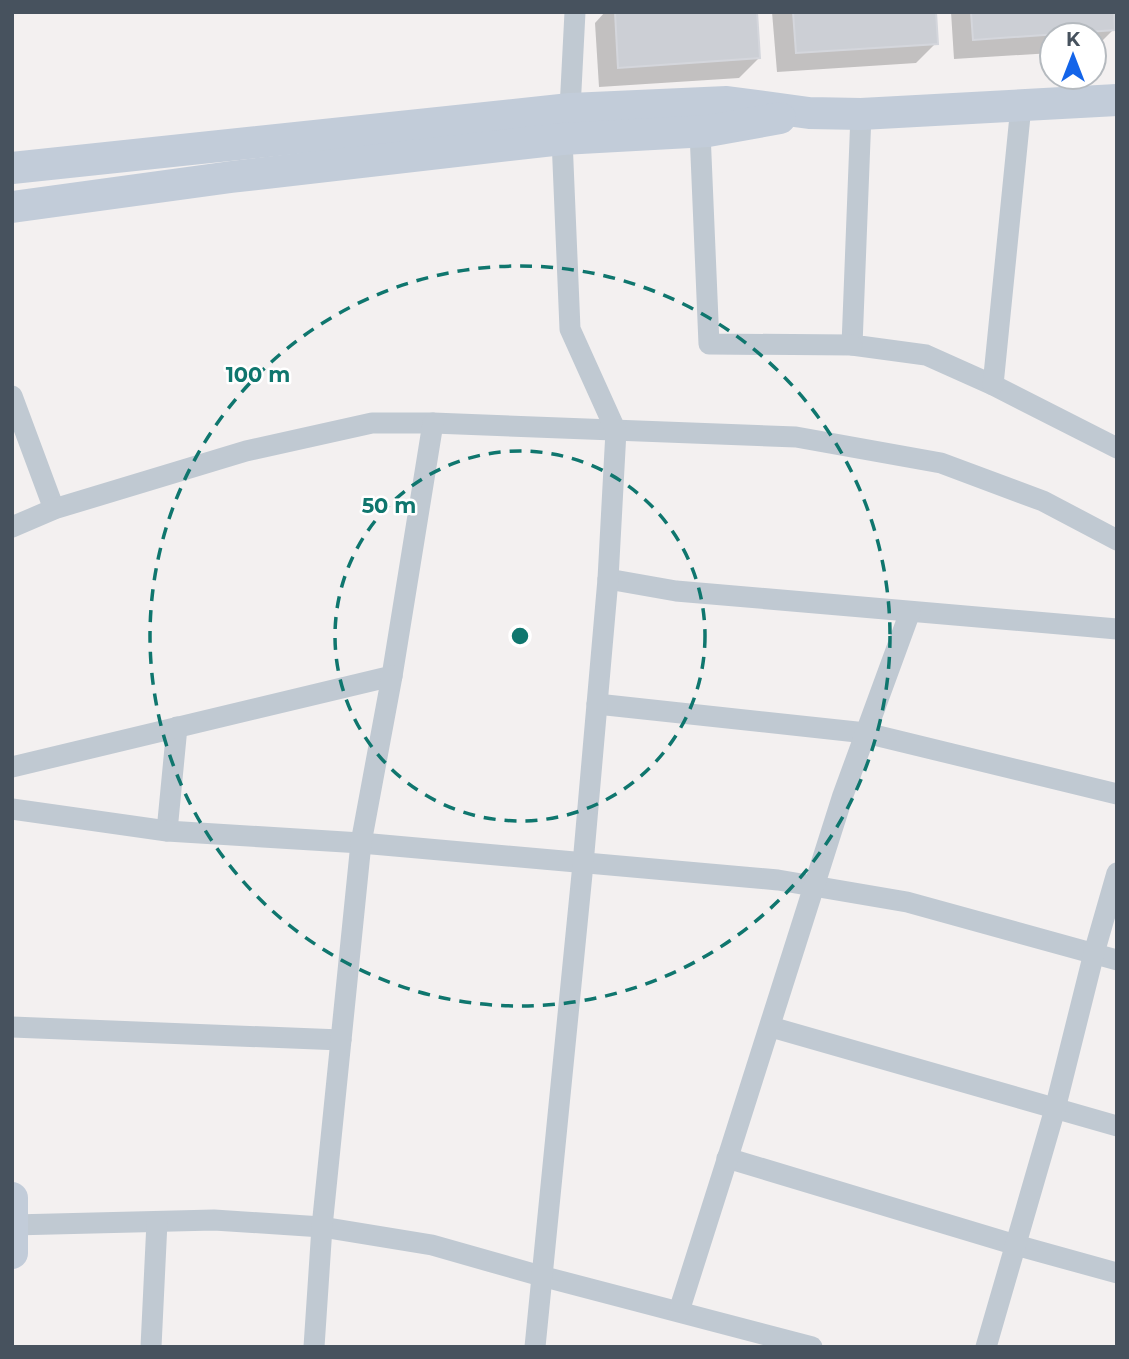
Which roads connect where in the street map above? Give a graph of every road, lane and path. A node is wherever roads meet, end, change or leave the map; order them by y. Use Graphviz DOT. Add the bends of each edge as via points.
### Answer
graph roads {
  1 [pos="575,12"];
  2 [pos="1117,100"];
  3 [pos="1021,106"];
  4 [pos="809,113"];
  5 [pos="860,114"];
  6 [pos="566,124"];
  7 [pos="700,132"];
  8 [pos="12,168"];
  9 [pos="12,207"];
  10 [pos="852,345"];
  11 [pos="993,385"];
  12 [pos="12,396"];
  13 [pos="433,423"];
  14 [pos="617,431"];
  15 [pos="1117,448"];
  16 [pos="54,509"];
  17 [pos="12,527"];
  18 [pos="1117,540"];
  19 [pos="608,579"];
  20 [pos="910,612"];
  21 [pos="1117,629"];
  22 [pos="392,676"];
  23 [pos="597,704"];
  24 [pos="177,727"];
  25 [pos="866,733"];
  26 [pos="12,767"];
  27 [pos="1117,794"];
  28 [pos="12,808"];
  29 [pos="167,831"];
  30 [pos="361,843"];
  31 [pos="583,864"];
  32 [pos="1117,873"];
  33 [pos="815,885"];
  34 [pos="1094,953"];
  35 [pos="1117,960"];
  36 [pos="12,1027"];
  37 [pos="771,1027"];
  38 [pos="341,1041"];
  39 [pos="1055,1109"];
  40 [pos="1117,1126"];
  41 [pos="727,1158"];
  42 [pos="157,1222"];
  43 [pos="13,1225"];
  44 [pos="322,1227"];
  45 [pos="1016,1245"];
  46 [pos="1117,1273"];
  47 [pos="541,1276"];
  48 [pos="679,1311"];
  49 [pos="151,1347"];
  50 [pos="314,1347"];
  51 [pos="535,1347"];
  52 [pos="812,1347"];
  53 [pos="986,1347"];
  1 -- 6 [label="street"];
  2 -- 3 [label="main road"];
  3 -- 5 [label="main road"];
  3 -- 11 [label="street"];
  4 -- 5 [label="main road"];
  4 -- 6 [label="main road" via="727,102"];
  4 -- 7 [label="main road"];
  5 -- 10 [label="street"];
  6 -- 7 [label="main road"];
  6 -- 8 [label="main road"];
  6 -- 9 [label="main road"];
  6 -- 14 [label="street" via="570,329"];
  7 -- 10 [label="street" via="709,344"];
  10 -- 11 [label="street" via="926,355"];
  11 -- 15 [label="street"];
  12 -- 16 [label="street"];
  13 -- 14 [label="street"];
  13 -- 16 [label="street" via="372,423 271,446"];
  13 -- 22 [label="street"];
  14 -- 18 [label="street" via="796,437 941,463 1043,501"];
  14 -- 19 [label="street"];
  16 -- 17 [label="street"];
  19 -- 20 [label="street" via="676,591"];
  19 -- 23 [label="street"];
  20 -- 21 [label="street"];
  20 -- 25 [label="street"];
  22 -- 24 [label="street"];
  22 -- 30 [label="street"];
  23 -- 25 [label="street"];
  23 -- 31 [label="street"];
  24 -- 26 [label="street"];
  24 -- 29 [label="street"];
  25 -- 27 [label="street"];
  25 -- 33 [label="street"];
  28 -- 29 [label="street"];
  29 -- 30 [label="street"];
  30 -- 31 [label="street"];
  30 -- 38 [label="street"];
  31 -- 33 [label="street"];
  31 -- 47 [label="street"];
  32 -- 34 [label="street"];
  33 -- 34 [label="street" via="907,902"];
  33 -- 37 [label="street"];
  34 -- 35 [label="street"];
  34 -- 39 [label="street"];
  36 -- 38 [label="street"];
  37 -- 39 [label="street"];
  37 -- 41 [label="street"];
  38 -- 44 [label="street"];
  39 -- 40 [label="street"];
  39 -- 45 [label="street"];
  41 -- 45 [label="street"];
  41 -- 48 [label="street"];
  42 -- 43 [label="street"];
  42 -- 44 [label="street" via="214,1220"];
  42 -- 49 [label="street"];
  44 -- 47 [label="street" via="432,1245"];
  44 -- 50 [label="street"];
  45 -- 46 [label="street"];
  45 -- 53 [label="street"];
  47 -- 48 [label="street"];
  47 -- 51 [label="street"];
  48 -- 52 [label="street"];
}
